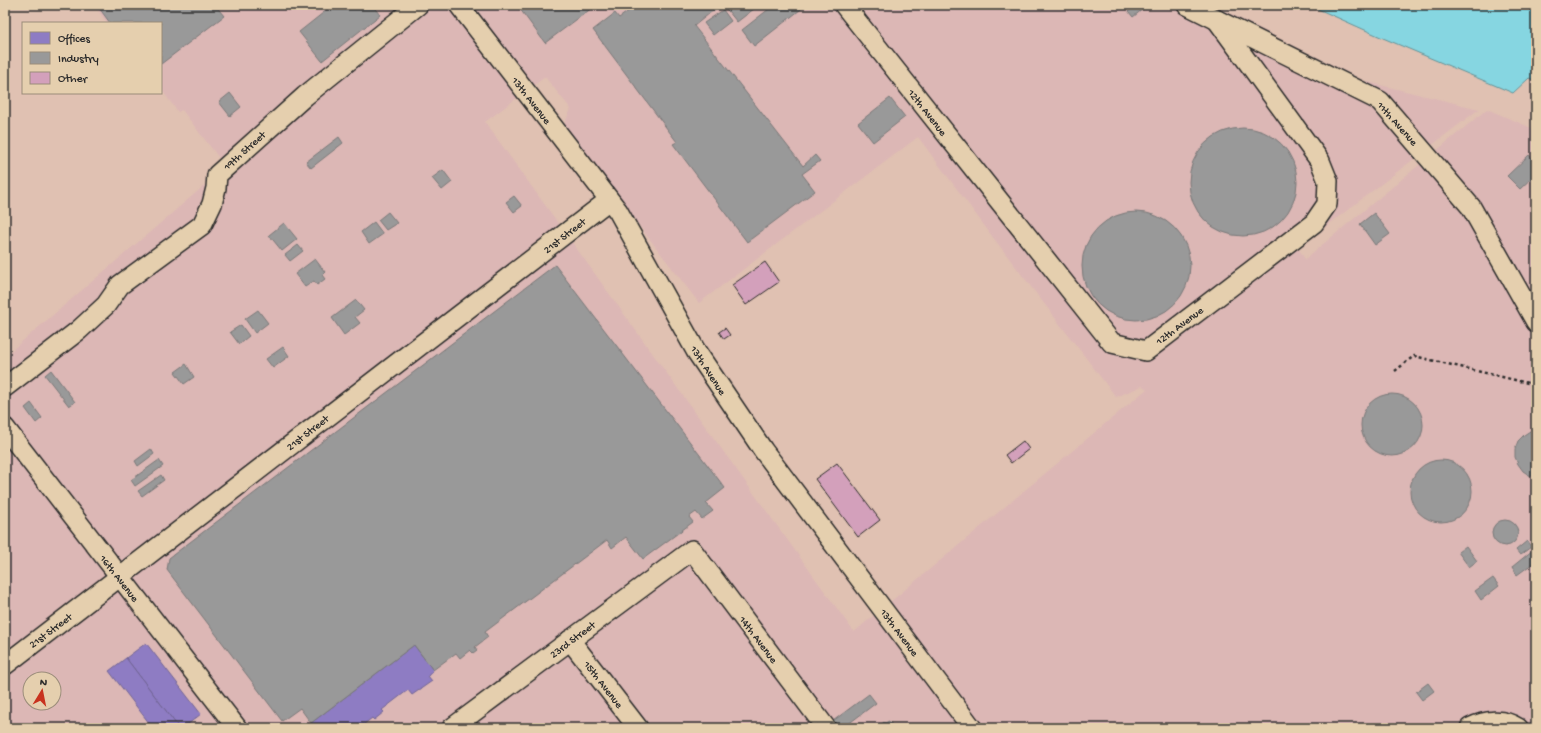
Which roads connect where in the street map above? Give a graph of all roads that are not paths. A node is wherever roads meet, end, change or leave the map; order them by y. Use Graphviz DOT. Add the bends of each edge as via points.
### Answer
graph roads {
  1 [pos="418,5"];
  2 [pos="459,5"];
  3 [pos="844,5"];
  4 [pos="1187,5"];
  5 [pos="1217,20"];
  6 [pos="609,200"];
  7 [pos="1536,322"];
  8 [pos="5,388"];
  9 [pos="5,428"];
  10 [pos="692,550"];
  11 [pos="119,577"];
  12 [pos="570,640"];
  13 [pos="5,665"];
  14 [pos="237,728"];
  15 [pos="452,728"];
  16 [pos="638,728"];
  17 [pos="826,728"];
  18 [pos="972,728"];
  19 [pos="1470,728"];
  20 [pos="1518,728"];
  1 -- 8 [label="lane, 19th Street" via="305,96 217,175 212,204 202,225 120,285 106,305 85,325"];
  2 -- 6 [label="lane, 13th Avenue"];
  3 -- 5 [label="lane, 12th Avenue" via="1112,343 1146,351 1314,223 1327,204 1328,181 1320,161"];
  4 -- 5 [label="lane, 11th Avenue"];
  5 -- 7 [label="lane, 11th Avenue" via="1380,101 1471,207"];
  6 -- 11 [label="lane, 21st Street"];
  6 -- 18 [label="lane, 13th Avenue" via="618,210 696,350 763,450"];
  9 -- 11 [label="lane, 16th Avenue"];
  10 -- 12 [label="lane, 23rd Street"];
  10 -- 17 [label="lane, 14th Avenue"];
  11 -- 13 [label="lane, 21st Street"];
  11 -- 14 [label="lane, 16th Avenue"];
  12 -- 15 [label="lane, 23rd Street"];
  12 -- 16 [label="lane, 15th Avenue"];
  19 -- 20 [label="lane" via="1484,722 1495,721"];
}
